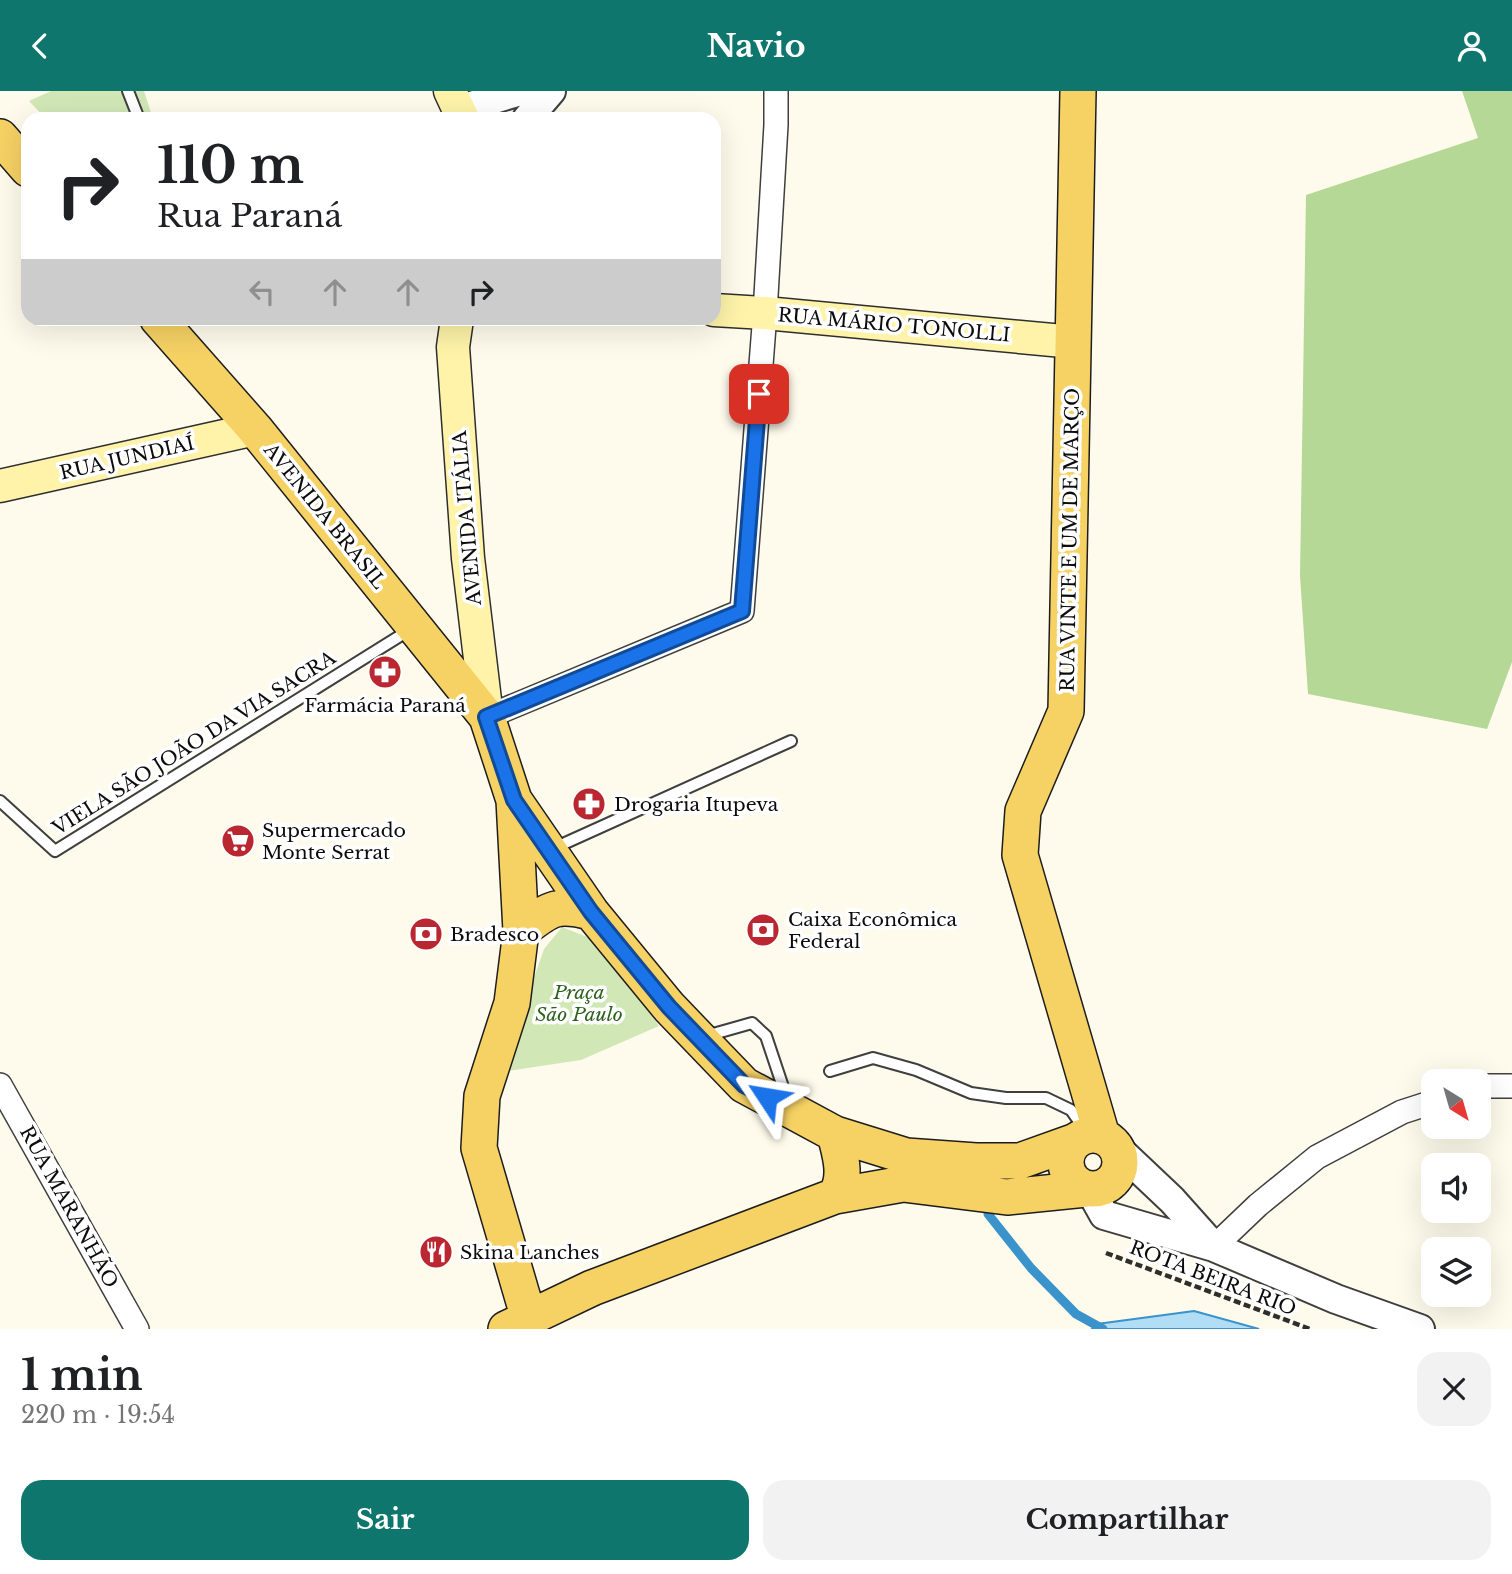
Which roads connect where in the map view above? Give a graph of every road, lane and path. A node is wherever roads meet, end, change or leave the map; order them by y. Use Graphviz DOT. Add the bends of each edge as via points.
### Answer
graph roads {
  1 [pos="128,91"];
  2 [pos="520,91"];
  3 [pos="551,91"];
  4 [pos="776,91"];
  5 [pos="1078,91"];
  6 [pos="457,107"];
  7 [pos="136,112"];
  8 [pos="533,112"];
  9 [pos="0,137"];
  10 [pos="21,161"];
  11 [pos="721,310"];
  12 [pos="765,313"];
  13 [pos="164,326"];
  14 [pos="456,326"];
  15 [pos="1074,342"];
  16 [pos="255,429"];
  17 [pos="0,487"];
  18 [pos="414,627"];
  19 [pos="486,717"];
  20 [pos="791,740"];
  21 [pos="514,800"];
  22 [pos="0,801"];
  23 [pos="549,850"];
  24 [pos="591,912"];
  25 [pos="521,931"];
  26 [pos="699,1038"];
  27 [pos="830,1071"];
  28 [pos="0,1085"];
  29 [pos="1491,1086"];
  30 [pos="1512,1086"];
  31 [pos="1421,1106"];
  32 [pos="789,1109"];
  33 [pos="835,1134"];
  34 [pos="1096,1140"];
  35 [pos="971,1176"];
  36 [pos="1088,1189"];
  37 [pos="835,1196"];
  38 [pos="1213,1247"];
  39 [pos="1106,1253"];
  40 [pos="522,1326"];
  41 [pos="137,1329"];
  42 [pos="1310,1329"];
  43 [pos="1420,1329"];
  1 -- 7 [label="lane"];
  2 -- 6 [label="street"];
  3 -- 8 [label="street"];
  4 -- 12 [label="street"];
  5 -- 15 [label="main road, RUA VINTE E UM DE MARÇO"];
  9 -- 10 [label="main road"];
  11 -- 12 [label="main road, RUA MÁRIO TONOLLI"];
  12 -- 15 [label="main road, RUA MÁRIO TONOLLI"];
  12 -- 19 [label="street" via="742,611"];
  13 -- 16 [label="main road, AVENIDA BRASIL"];
  14 -- 19 [label="main road, AVENIDA ITÁLIA" via="453,347 468,558"];
  15 -- 34 [label="main road, RUA VINTE E UM DE MARÇO" via="1066,711 1023,811 1020,855"];
  16 -- 17 [label="main road, RUA JUNDIAÍ"];
  16 -- 18 [label="main road, AVENIDA BRASIL"];
  18 -- 19 [label="main road, AVENIDA BRASIL"];
  18 -- 22 [label="lane, VIELA SÃO JOÃO DA VIA SACRA" via="55,851"];
  19 -- 21 [label="main road"];
  20 -- 23 [label="lane"];
  21 -- 23 [label="main road"];
  21 -- 25 [label="main road"];
  23 -- 24 [label="main road"];
  24 -- 25 [label="main road" via="567,906 546,912"];
  24 -- 26 [label="main road"];
  25 -- 40 [label="main road" via="512,1003 482,1096 479,1148"];
  26 -- 32 [label="main road" via="744,1085"];
  26 -- 32 [label="lane" via="752,1023 766,1036"];
  27 -- 34 [label="lane" via="873,1058 971,1093 1046,1098 1071,1110"];
  28 -- 41 [label="street, RUA MARANHÃO"];
  29 -- 30 [label="street"];
  31 -- 38 [label="street" via="1317,1157"];
  32 -- 33 [label="main road"];
  33 -- 35 [label="main road"];
  33 -- 37 [label="main road" via="842,1164"];
  34 -- 35 [label="main road"];
  34 -- 36 [label="main road" via="1069,1151 1066,1162 1068,1174"];
  34 -- 38 [label="street" via="1172,1200"];
  35 -- 36 [label="main road" via="1007,1197"];
  35 -- 37 [label="main road"];
  36 -- 38 [label="street" via="1104,1215"];
  37 -- 40 [label="main road" via="592,1288"];
  38 -- 43 [label="street"];
  39 -- 42 [label="path, ROTA BEIRA RIO"];
}
